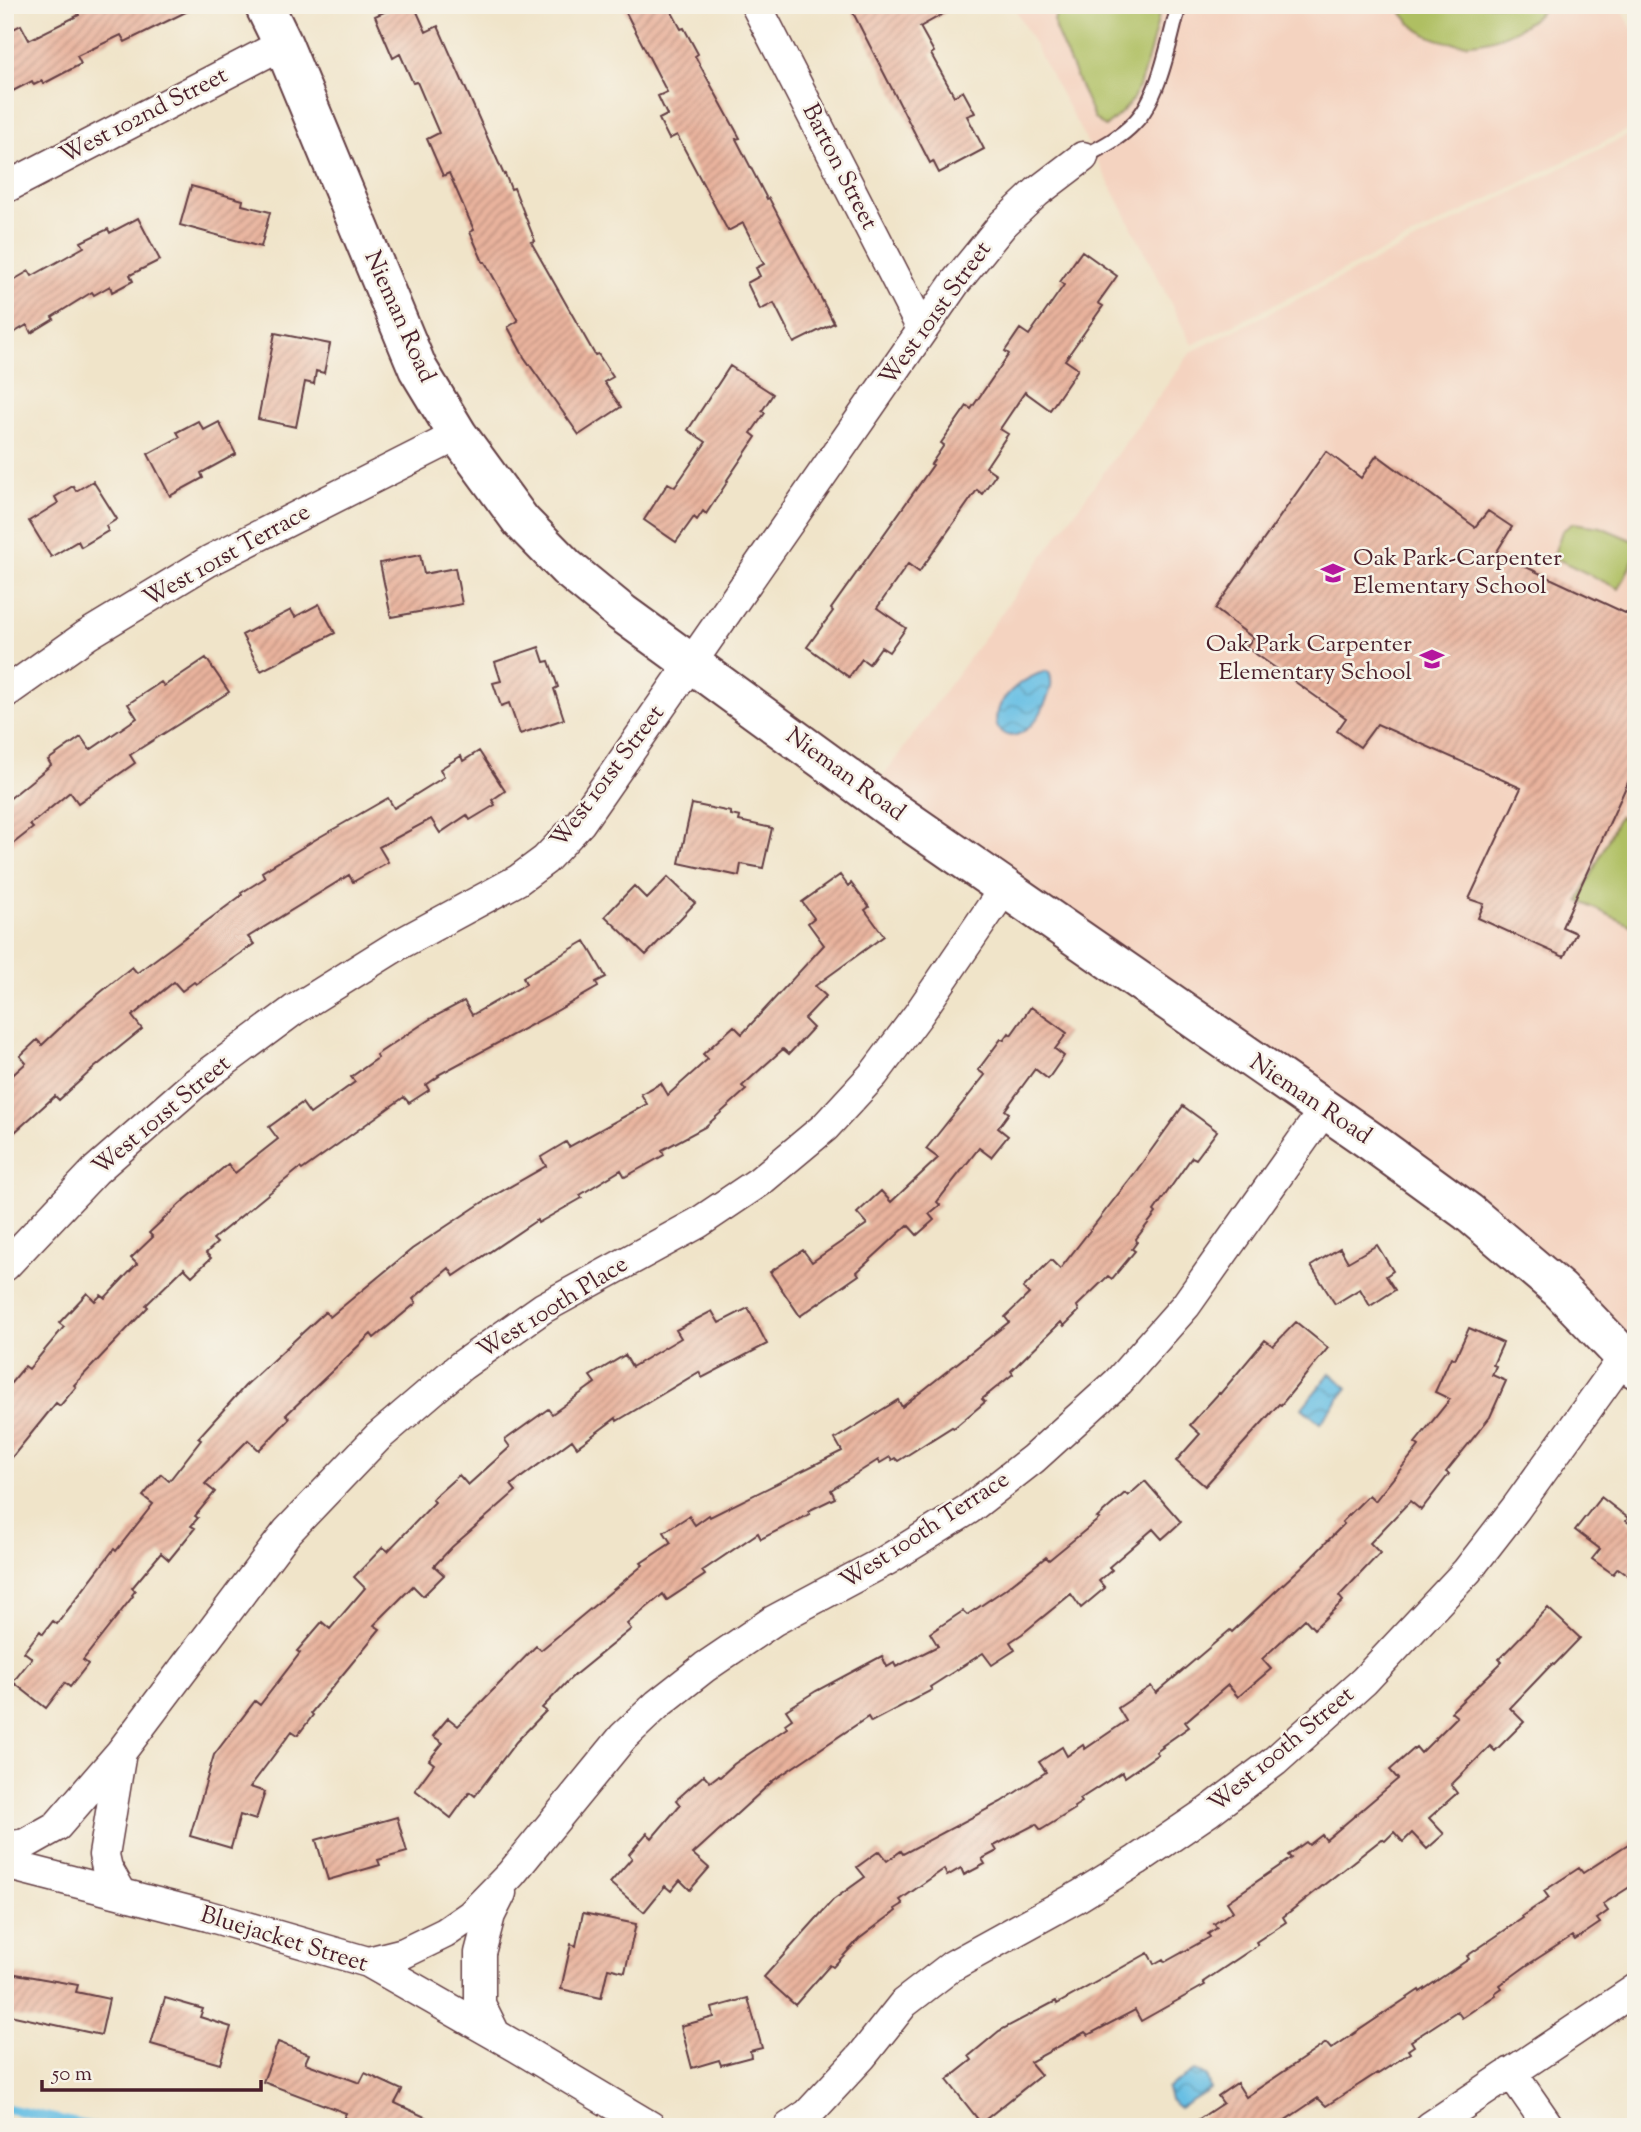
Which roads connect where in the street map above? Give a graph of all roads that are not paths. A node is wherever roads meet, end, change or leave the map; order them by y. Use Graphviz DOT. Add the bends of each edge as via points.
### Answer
graph roads {
  1 [pos="264,5"];
  2 [pos="756,5"];
  3 [pos="1179,5"];
  4 [pos="283,44"];
  5 [pos="1083,156"];
  6 [pos="5,188"];
  7 [pos="922,329"];
  8 [pos="458,435"];
  9 [pos="691,663"];
  10 [pos="5,694"];
  11 [pos="1004,889"];
  12 [pos="1324,1110"];
  13 [pos="5,1266"];
  14 [pos="1630,1363"];
  15 [pos="121,1752"];
  16 [pos="5,1847"];
  17 [pos="5,1864"];
  18 [pos="511,1874"];
  19 [pos="122,1894"];
  20 [pos="368,1962"];
  21 [pos="1636,1989"];
  22 [pos="495,2034"];
  23 [pos="862,2056"];
  24 [pos="1511,2071"];
  25 [pos="651,2127"];
  26 [pos="789,2127"];
  27 [pos="825,2127"];
  28 [pos="1430,2127"];
  29 [pos="1549,2127"];
  1 -- 4 [label="street, Nieman Road"];
  2 -- 7 [label="street, Barton Street"];
  3 -- 5 [label="lane" via="1159,77 1137,121 1119,137"];
  4 -- 6 [label="street, West 102nd Street"];
  4 -- 8 [label="street, Nieman Road" via="418,369"];
  5 -- 7 [label="street, West 101st Street" via="1003,224"];
  7 -- 9 [label="street, West 101st Street"];
  8 -- 9 [label="street, Nieman Road" via="521,521 568,568"];
  8 -- 10 [label="street, West 101st Terrace" via="209,561 87,635"];
  9 -- 11 [label="street, Nieman Road"];
  9 -- 13 [label="street, West 101st Street" via="580,824 545,860 519,880 398,945 294,1010 193,1085 96,1170"];
  11 -- 12 [label="street, Nieman Road"];
  11 -- 15 [label="street, West 100th Place" via="874,1074 825,1128 759,1182 698,1223 543,1308 461,1366 378,1437 287,1532"];
  12 -- 14 [label="street, Nieman Road" via="1468,1212 1560,1290"];
  12 -- 18 [label="street, West 100th Terrace" via="1186,1305 1108,1390 1033,1459 969,1508 887,1560 773,1621 658,1704 623,1737"];
  14 -- 23 [label="street, West 100th Street" via="1467,1571 1364,1681 1275,1761 1209,1811 1126,1867 952,1966 904,2003"];
  15 -- 16 [label="street, West 100th Place" via="57,1826 25,1844"];
  15 -- 19 [label="street, West 100th Place" via="104,1855"];
  17 -- 19 [label="street, Bluejacket Street"];
  18 -- 20 [label="street, West 100th Terrace" via="471,1915 445,1933 404,1953"];
  18 -- 22 [label="street, West 100th Terrace" via="490,1915 480,1954 480,2004"];
  19 -- 20 [label="street, Bluejacket Street"];
  20 -- 22 [label="street, Bluejacket Street"];
  21 -- 24 [label="street"];
  22 -- 25 [label="street, Bluejacket Street"];
  23 -- 26 [label="street, West 100th Street" via="808,2114"];
  23 -- 27 [label="street, West 100th Street"];
  24 -- 28 [label="street"];
  24 -- 29 [label="street"];
}
